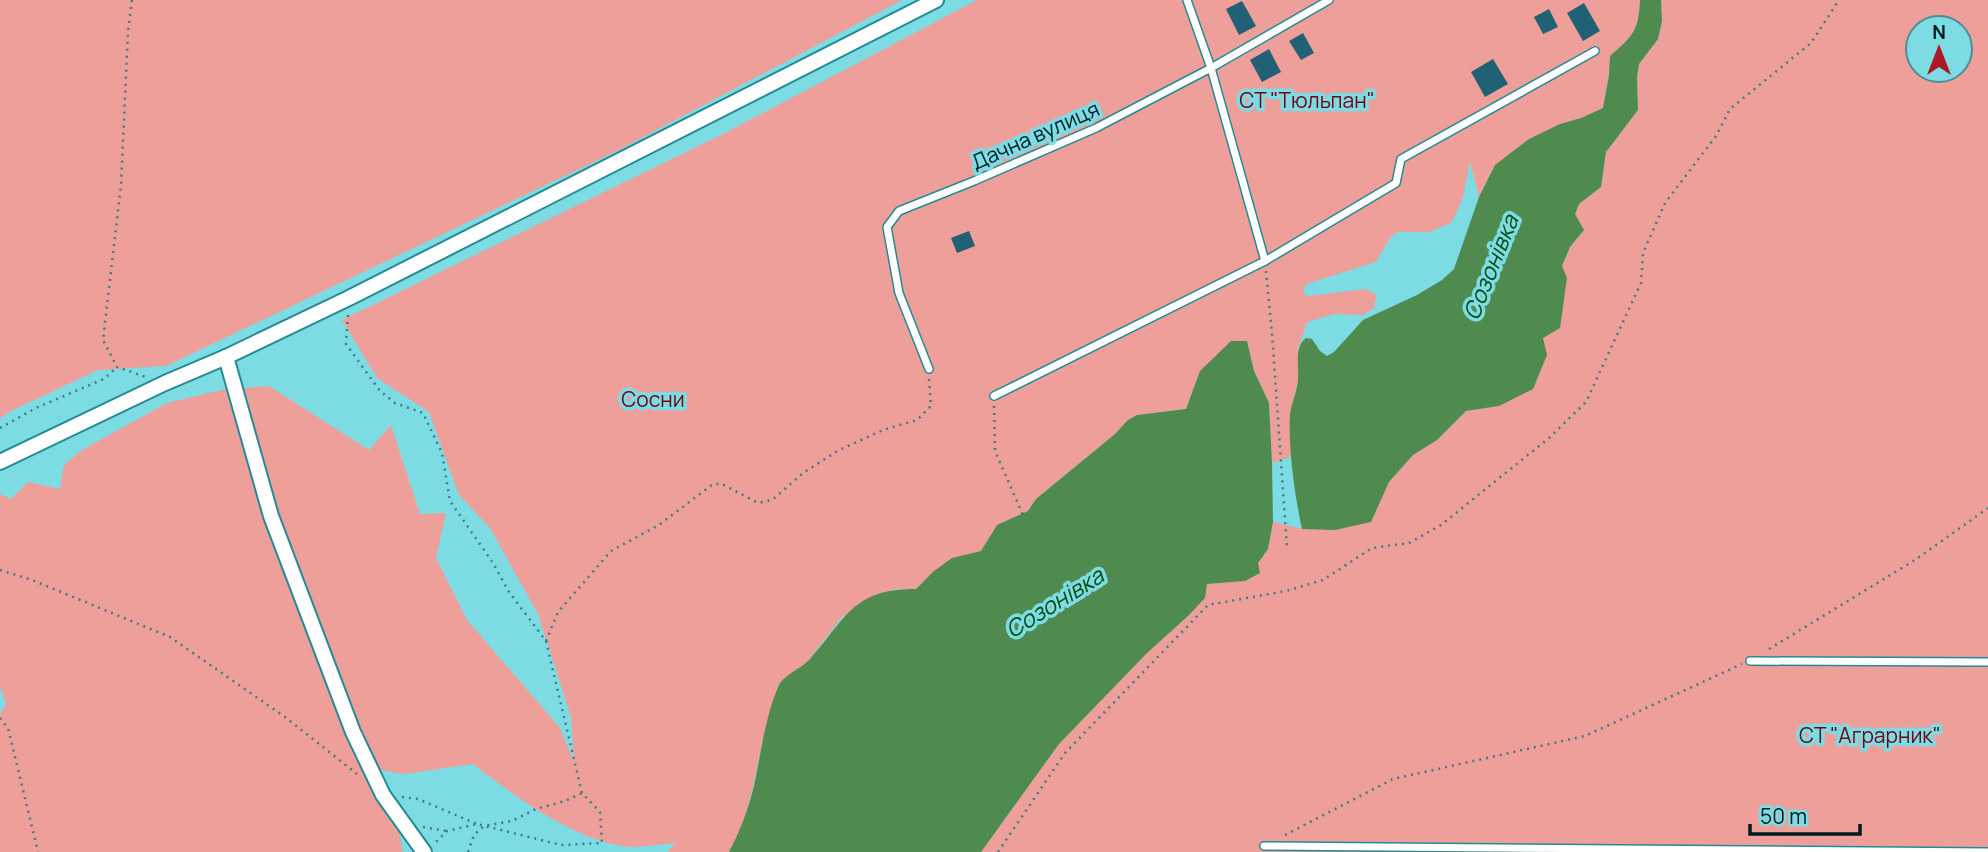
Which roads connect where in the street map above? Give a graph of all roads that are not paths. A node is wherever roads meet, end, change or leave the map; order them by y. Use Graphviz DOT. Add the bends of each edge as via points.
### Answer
graph roads {
  1 [pos="936,0"];
  2 [pos="1188,0"];
  3 [pos="1329,0"];
  4 [pos="1595,51"];
  5 [pos="1211,68"];
  6 [pos="1265,261"];
  7 [pos="226,357"];
  8 [pos="929,369"];
  9 [pos="994,396"];
  10 [pos="0,462"];
  11 [pos="1750,661"];
  12 [pos="1988,662"];
  13 [pos="1264,846"];
  14 [pos="429,848"];
  15 [pos="1988,852"];
  1 -- 7 [label="street"];
  2 -- 5 [label="lane"];
  3 -- 5 [label="lane, Дачна вулиця"];
  4 -- 6 [label="lane" via="1401,159 1396,183"];
  5 -- 6 [label="lane"];
  5 -- 8 [label="lane, Дачна вулиця" via="1096,128 899,211 887,227 898,293"];
  6 -- 9 [label="lane"];
  7 -- 10 [label="street"];
  7 -- 14 [label="street" via="271,516 353,732 383,794"];
  11 -- 12 [label="lane"];
  13 -- 15 [label="lane"];
}
